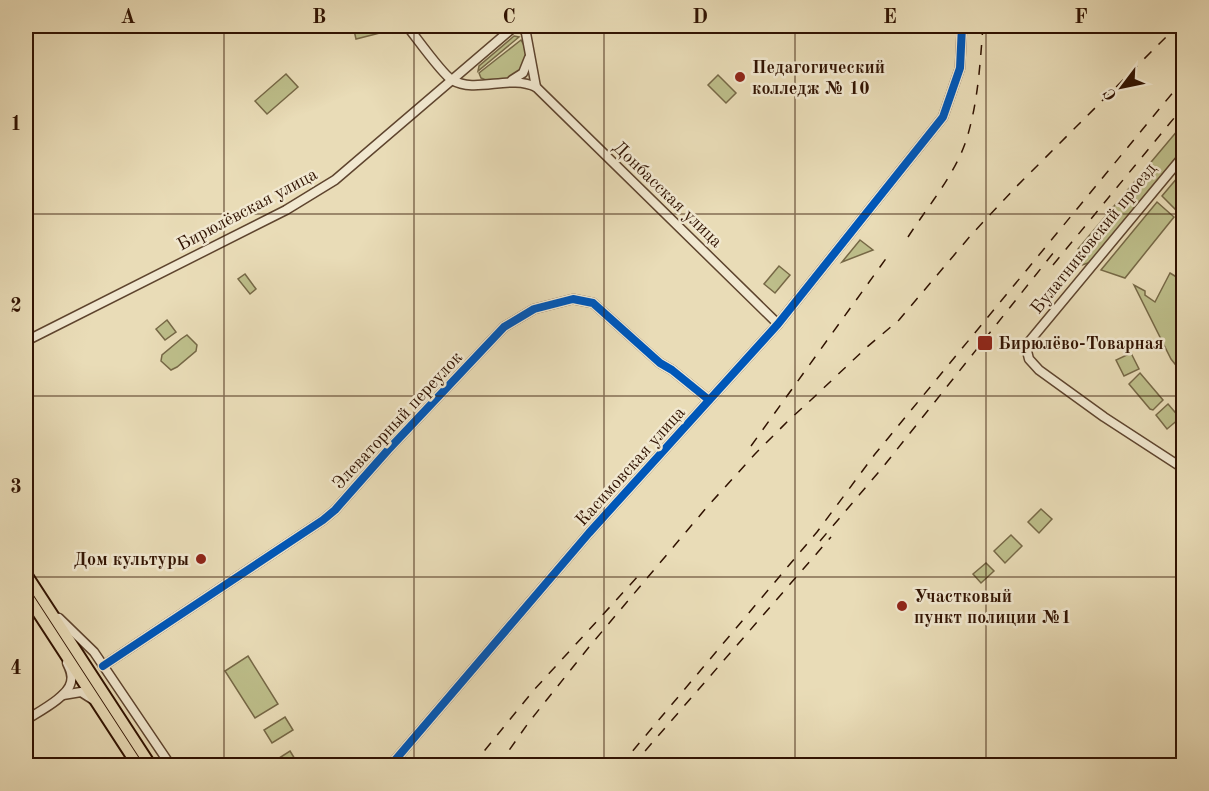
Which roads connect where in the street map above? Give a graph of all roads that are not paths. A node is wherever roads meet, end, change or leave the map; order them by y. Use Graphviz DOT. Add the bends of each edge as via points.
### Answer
graph roads {
  1 [pos="407,26"];
  2 [pos="515,26"];
  3 [pos="522,26"];
  4 [pos="962,26"];
  5 [pos="530,54"];
  6 [pos="451,79"];
  7 [pos="506,82"];
  8 [pos="536,87"];
  9 [pos="1184,155"];
  10 [pos="778,324"];
  11 [pos="26,340"];
  12 [pos="709,400"];
  13 [pos="1184,470"];
  14 [pos="26,574"];
  15 [pos="26,594"];
  16 [pos="42,599"];
  17 [pos="64,654"];
  18 [pos="103,666"];
  19 [pos="62,696"];
  20 [pos="100,709"];
  21 [pos="26,720"];
  22 [pos="26,761"];
  23 [pos="29,765"];
  24 [pos="138,765"];
  25 [pos="151,765"];
  26 [pos="171,765"];
  27 [pos="390,765"];
  1 -- 6 [label="street"];
  2 -- 6 [label="street, Бирюлёвская улица"];
  3 -- 5 [label="street"];
  4 -- 10 [label="street, Касимовская улица" via="960,68 943,117"];
  5 -- 7 [label="street" via="523,73"];
  5 -- 8 [label="street"];
  6 -- 7 [label="street" via="464,85"];
  6 -- 11 [label="street, Бирюлёвская улица" via="324,188"];
  7 -- 8 [label="street" via="526,82"];
  8 -- 10 [label="street, Донбасская улица"];
  9 -- 13 [label="street, Булатниковский проезд" via="1028,343 1029,359 1039,370"];
  10 -- 12 [label="street, Касимовская улица"];
  12 -- 18 [label="street, Элеваторный переулок" via="660,363 593,303 573,299 534,309 504,327 323,520"];
  12 -- 27 [label="street, Касимовская улица"];
  14 -- 16 [label="main road"];
  15 -- 17 [label="main road"];
  16 -- 18 [label="street"];
  16 -- 25 [label="main road"];
  17 -- 19 [label="street" via="72,678"];
  17 -- 20 [label="main road"];
  18 -- 26 [label="street"];
  19 -- 20 [label="street" via="84,692"];
  19 -- 21 [label="street"];
  20 -- 24 [label="main road"];
  22 -- 23 [label="street"];
}
